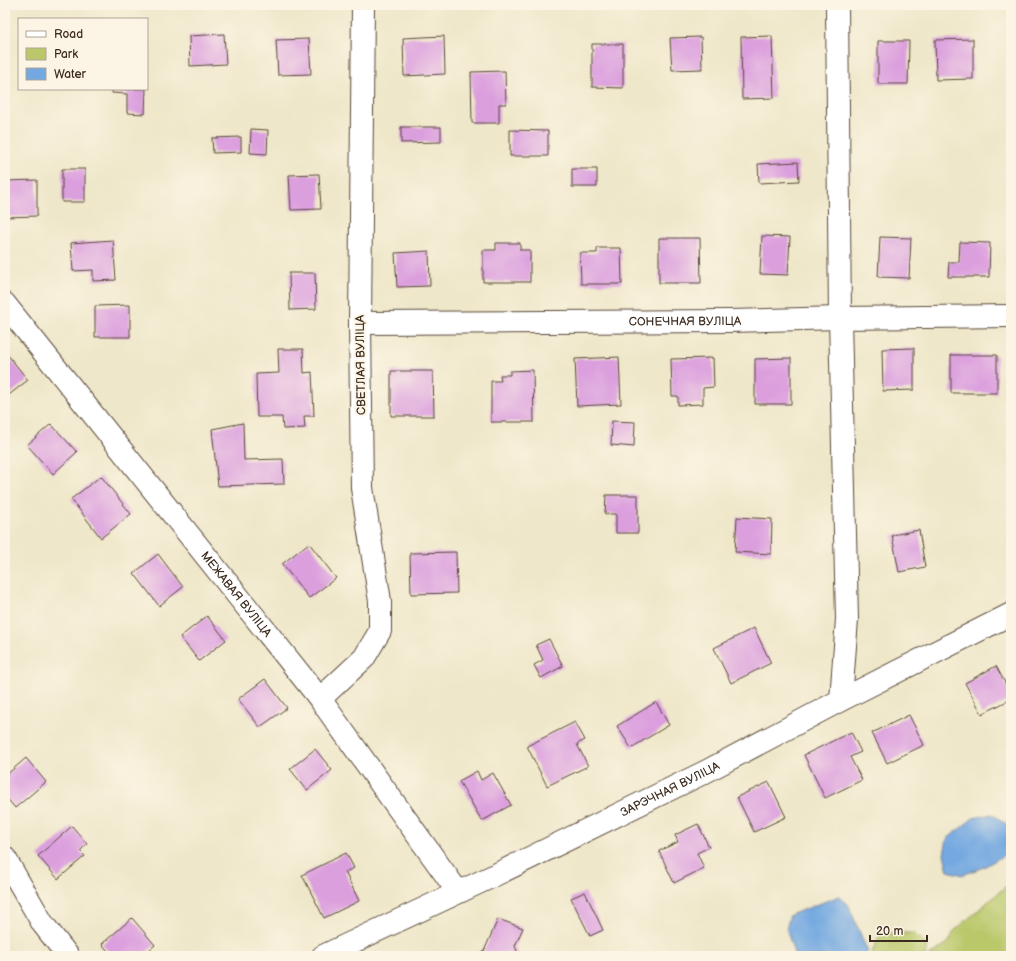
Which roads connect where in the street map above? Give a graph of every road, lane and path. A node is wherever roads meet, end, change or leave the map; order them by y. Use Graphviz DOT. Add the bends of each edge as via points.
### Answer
graph roads {
  1 [pos="363,5"];
  2 [pos="837,5"];
  3 [pos="5,304"];
  4 [pos="1011,316"];
  5 [pos="840,318"];
  6 [pos="360,323"];
  7 [pos="1011,614"];
  8 [pos="320,699"];
  9 [pos="841,700"];
  10 [pos="5,858"];
  11 [pos="458,892"];
  12 [pos="68,956"];
  13 [pos="323,956"];
  1 -- 6 [label="street, СВЕТЛАЯ ВУЛІЦА"];
  2 -- 5 [label="street"];
  3 -- 8 [label="street, МЕЖАВАЯ ВУЛІЦА"];
  4 -- 5 [label="street, СОНЕЧНАЯ ВУЛІЦА"];
  5 -- 6 [label="street, СОНЕЧНАЯ ВУЛІЦА"];
  5 -- 9 [label="street" via="847,619"];
  6 -- 8 [label="street, СВЕТЛАЯ ВУЛІЦА" via="362,488 380,602 380,631 364,658"];
  7 -- 9 [label="street, ЗАРЭЧНАЯ ВУЛІЦА"];
  8 -- 11 [label="street, МЕЖАВАЯ ВУЛІЦА"];
  9 -- 11 [label="street, ЗАРЭЧНАЯ ВУЛІЦА" via="705,772"];
  10 -- 12 [label="street" via="43,924"];
  11 -- 13 [label="street, ЗАРЭЧНАЯ ВУЛІЦА"];
}
